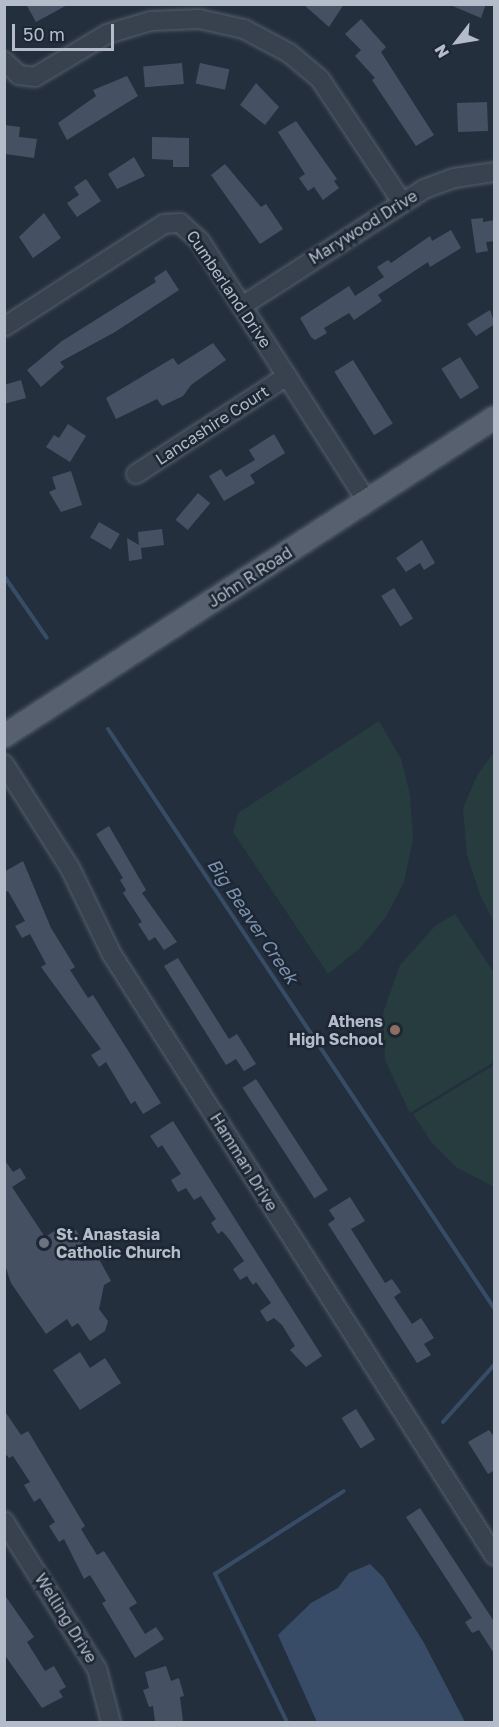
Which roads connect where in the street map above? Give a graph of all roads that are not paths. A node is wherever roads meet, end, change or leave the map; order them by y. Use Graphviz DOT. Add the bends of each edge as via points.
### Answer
graph roads {
  1 [pos="4,61"];
  2 [pos="495,172"];
  3 [pos="402,202"];
  4 [pos="242,306"];
  5 [pos="4,327"];
  6 [pos="287,376"];
  7 [pos="495,418"];
  8 [pos="136,474"];
  9 [pos="367,501"];
  10 [pos="4,736"];
  11 [pos="4,764"];
  12 [pos="4,1521"];
  13 [pos="495,1555"];
  14 [pos="111,1722"];
  1 -- 3 [label="street" via="19,75 35,77 107,34 151,21 199,19 244,29 290,53 320,79"];
  2 -- 3 [label="street, Marywood Drive" via="439,183"];
  3 -- 4 [label="street, Marywood Drive"];
  4 -- 5 [label="street, Cumberland Drive" via="194,233 180,223 170,222"];
  4 -- 6 [label="street, Cumberland Drive"];
  6 -- 8 [label="street, Lancashire Court"];
  6 -- 9 [label="street, Cumberland Drive"];
  7 -- 9 [label="main road, John R Road"];
  9 -- 10 [label="main road, John R Road"];
  11 -- 13 [label="street, Hamman Drive" via="70,868 111,953"];
  12 -- 14 [label="street, Welling Drive" via="97,1669"];
}
